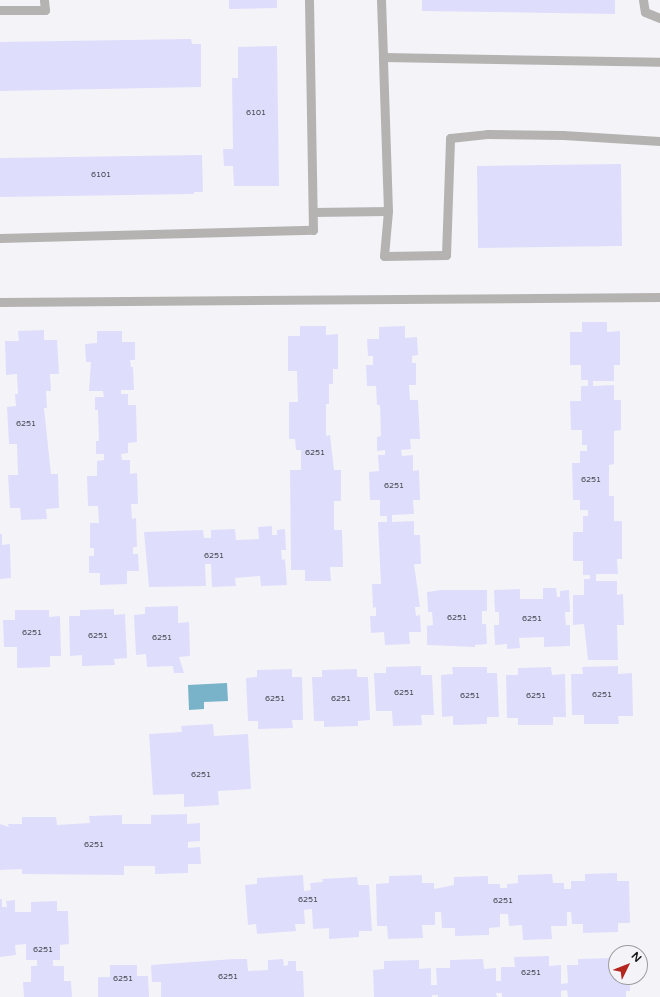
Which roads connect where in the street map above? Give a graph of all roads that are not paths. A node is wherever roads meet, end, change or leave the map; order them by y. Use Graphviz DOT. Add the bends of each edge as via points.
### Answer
graph roads {
  1 [pos="44,0"];
  2 [pos="309,0"];
  3 [pos="381,0"];
  4 [pos="643,0"];
  5 [pos="0,10"];
  6 [pos="660,18"];
  7 [pos="383,57"];
  8 [pos="660,62"];
  9 [pos="660,141"];
  10 [pos="388,211"];
  11 [pos="313,212"];
  12 [pos="0,238"];
  13 [pos="660,297"];
  14 [pos="0,302"];
  1 -- 5 [label="lane" via="44,10"];
  2 -- 11 [label="lane"];
  3 -- 7 [label="lane"];
  4 -- 6 [label="lane" via="645,12"];
  7 -- 8 [label="lane"];
  7 -- 10 [label="lane"];
  9 -- 10 [label="lane" via="495,134 450,138 446,255 384,256"];
  10 -- 11 [label="lane"];
  11 -- 12 [label="lane" via="313,230"];
  13 -- 14 [label="lane"];
}
